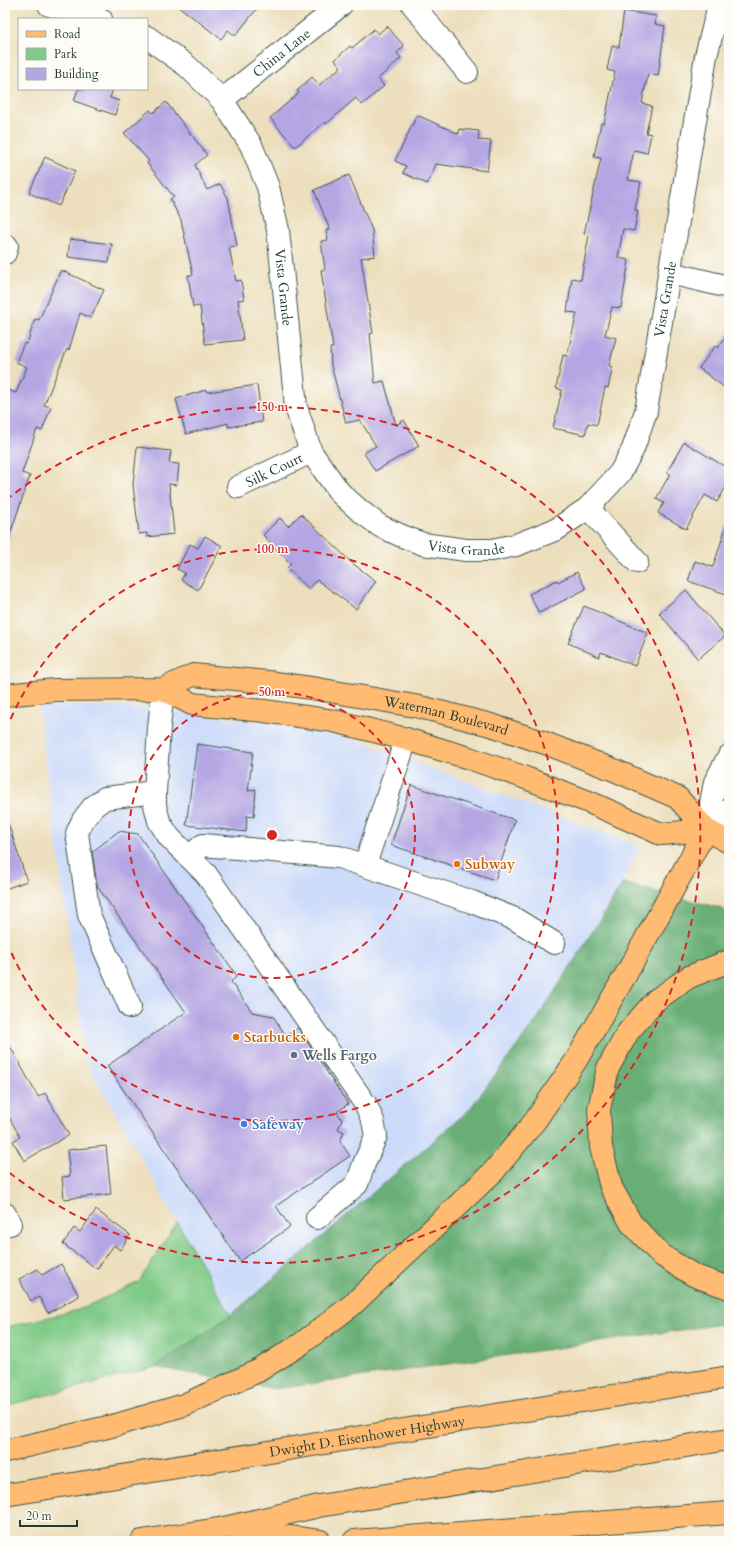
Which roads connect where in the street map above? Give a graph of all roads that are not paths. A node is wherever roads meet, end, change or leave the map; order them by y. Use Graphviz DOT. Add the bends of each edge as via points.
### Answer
graph roads {
  1 [pos="49,5"];
  2 [pos="341,5"];
  3 [pos="413,5"];
  4 [pos="719,5"];
  5 [pos="98,18"];
  6 [pos="148,39"];
  7 [pos="467,72"];
  8 [pos="222,100"];
  9 [pos="670,273"];
  10 [pos="729,287"];
  11 [pos="311,452"];
  12 [pos="238,488"];
  13 [pos="588,508"];
  14 [pos="637,562"];
  15 [pos="163,689"];
  16 [pos="5,695"];
  17 [pos="406,739"];
  18 [pos="729,756"];
  19 [pos="155,792"];
  20 [pos="729,810"];
  21 [pos="706,830"];
  22 [pos="729,842"];
  23 [pos="190,856"];
  24 [pos="365,865"];
  25 [pos="554,943"];
  26 [pos="729,961"];
  27 [pos="130,1007"];
  28 [pos="317,1218"];
  29 [pos="729,1288"];
  30 [pos="729,1376"];
  31 [pos="729,1439"];
  32 [pos="5,1451"];
  33 [pos="5,1495"];
  34 [pos="729,1513"];
  35 [pos="224,1528"];
  36 [pos="142,1541"];
  37 [pos="320,1541"];
  38 [pos="354,1541"];
  1 -- 5 [label="street"];
  2 -- 8 [label="street, China Lane"];
  3 -- 7 [label="street"];
  4 -- 9 [label="street, Vista Grande" via="706,56"];
  6 -- 8 [label="street, Vista Grande" via="187,66"];
  8 -- 11 [label="street, Vista Grande" via="251,145 268,187 278,230 296,407"];
  9 -- 10 [label="street"];
  9 -- 13 [label="street, Vista Grande" via="646,411 633,449 620,473"];
  11 -- 12 [label="street, Silk Court"];
  11 -- 13 [label="street, Vista Grande" via="340,493 359,510 380,526 423,544 466,550 492,550 516,545 557,529"];
  13 -- 14 [label="street"];
  15 -- 16 [label="main road, Waterman Boulevard" via="55,690"];
  15 -- 17 [label="main road, Waterman Boulevard" via="192,704 334,721"];
  15 -- 19 [label="street"];
  15 -- 21 [label="main road, Waterman Boulevard" via="194,675 268,682 420,707 491,725 545,743 678,798"];
  17 -- 21 [label="main road, Waterman Boulevard" via="523,777 589,802 661,834"];
  17 -- 24 [label="street"];
  18 -- 21 [label="street" via="715,782"];
  19 -- 23 [label="street" via="159,821 169,837"];
  19 -- 27 [label="street" via="105,798 93,806 77,833 89,915"];
  20 -- 21 [label="street"];
  21 -- 22 [label="main road, Waterman Boulevard"];
  21 -- 32 [label="main road" via="577,1059 535,1121 494,1171 352,1305 301,1344 258,1371 184,1405 116,1426"];
  23 -- 24 [label="street" via="203,845 339,857"];
  23 -- 28 [label="street" via="206,874 366,1105 373,1121 376,1136 357,1184"];
  24 -- 25 [label="street" via="515,919"];
  26 -- 29 [label="main road" via="689,976 656,1000 628,1032 608,1068 599,1109 601,1147 611,1188 631,1223 661,1255 695,1276"];
  30 -- 33 [label="main road, Dwight D. Eisenhower Highway"];
  31 -- 35 [label="main road" via="318,1506"];
  34 -- 38 [label="main road"];
  35 -- 36 [label="main road"];
  35 -- 37 [label="main road"];
}
